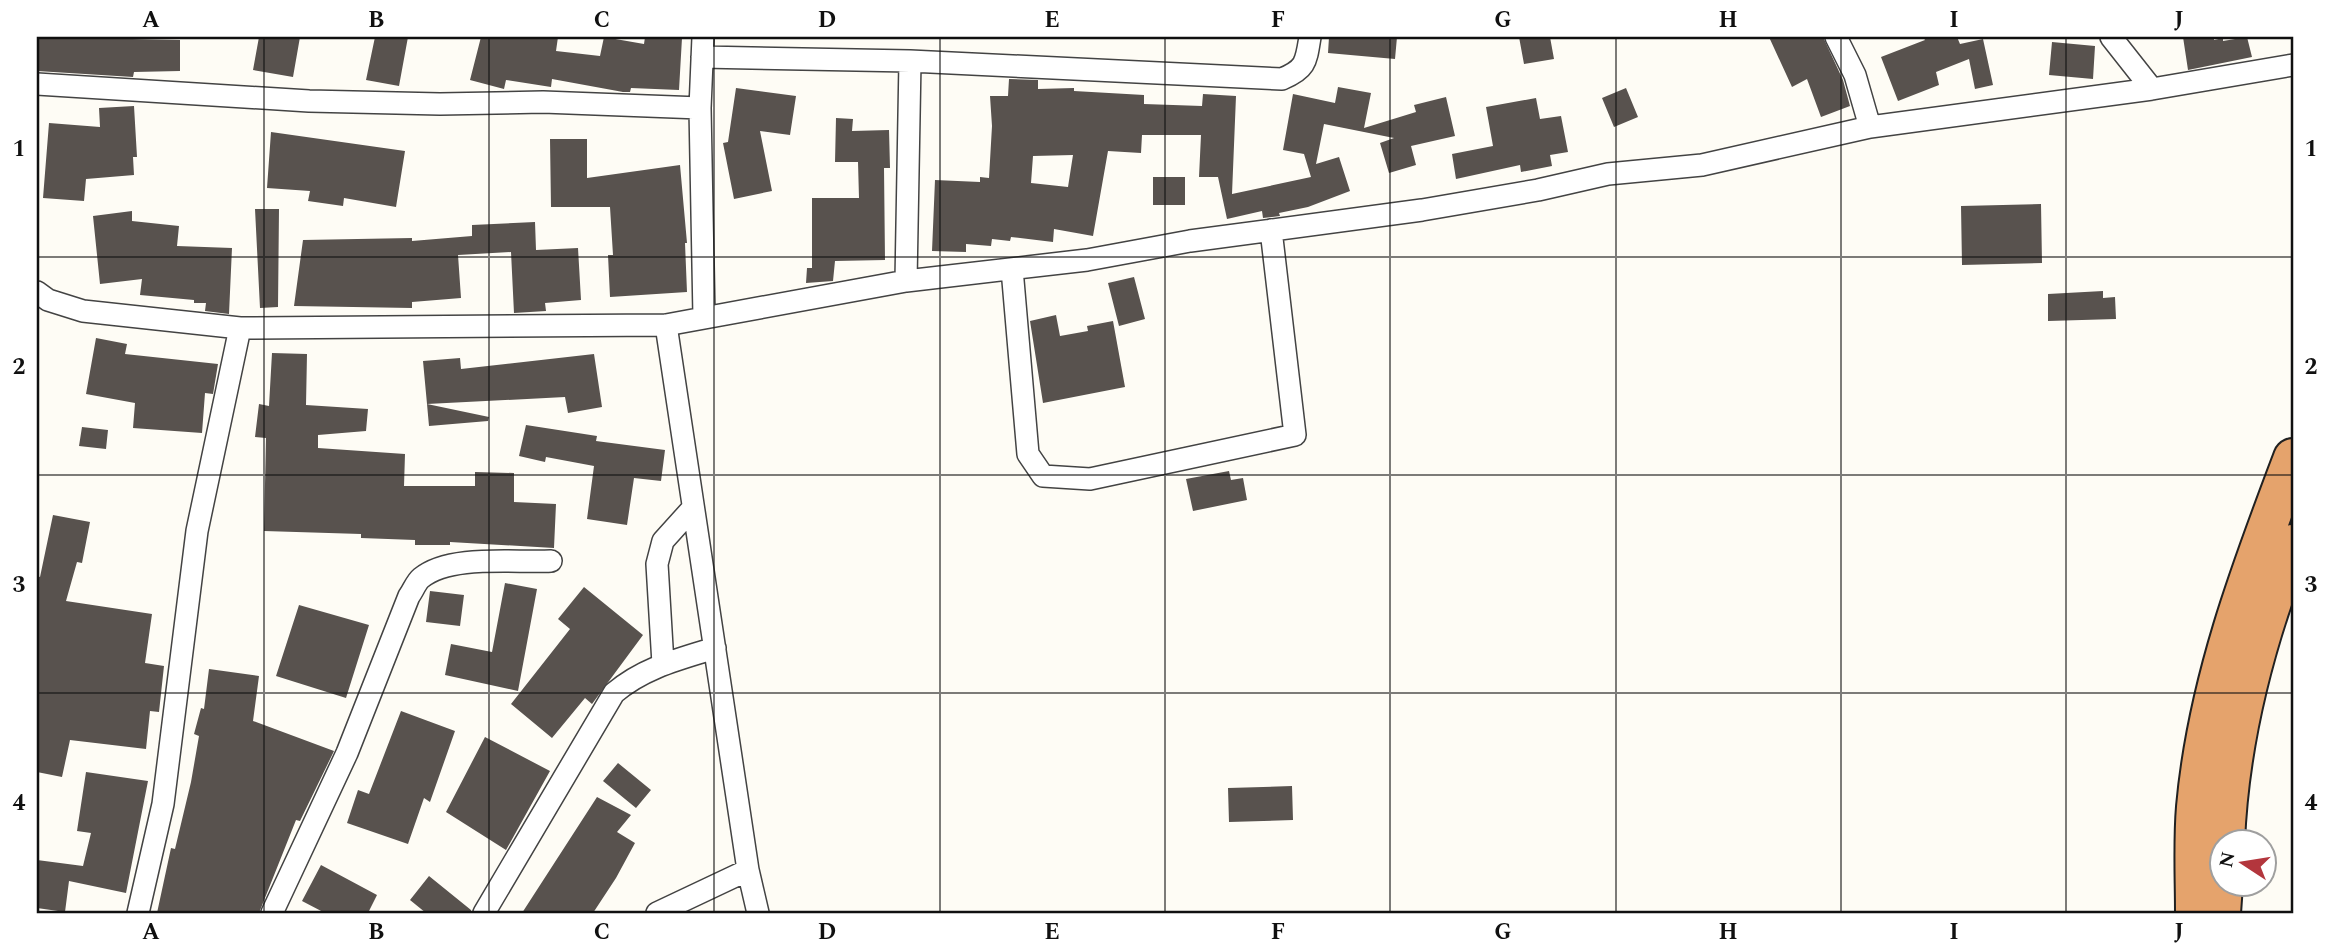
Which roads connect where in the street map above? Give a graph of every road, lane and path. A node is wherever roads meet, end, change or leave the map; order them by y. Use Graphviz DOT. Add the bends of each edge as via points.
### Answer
graph roads {
  1 [pos="1310,37"];
  2 [pos="1836,37"];
  3 [pos="2111,37"];
  4 [pos="703,47"];
  5 [pos="910,61"];
  6 [pos="2293,65"];
  7 [pos="37,84"];
  8 [pos="2152,89"];
  9 [pos="700,108"];
  10 [pos="1870,127"];
  11 [pos="1271,230"];
  12 [pos="1012,269"];
  13 [pos="906,281"];
  14 [pos="37,292"];
  15 [pos="704,317"];
  16 [pos="666,325"];
  17 [pos="240,328"];
  18 [pos="2293,458"];
  19 [pos="691,510"];
  20 [pos="2293,544"];
  21 [pos="551,561"];
  22 [pos="715,648"];
  23 [pos="663,664"];
  24 [pos="2225,828"];
  25 [pos="748,870"];
  26 [pos="662,912"];
  27 [pos="138,913"];
  28 [pos="272,913"];
  29 [pos="484,913"];
  30 [pos="758,913"];
  31 [pos="2195,913"];
  1 -- 5 [label="street" via="1304,64 1282,79"];
  2 -- 10 [label="street" via="1855,75"];
  3 -- 8 [label="street"];
  4 -- 5 [label="street"];
  4 -- 9 [label="street"];
  5 -- 13 [label="street"];
  6 -- 8 [label="street"];
  7 -- 9 [label="street" via="309,101"];
  8 -- 10 [label="street"];
  9 -- 15 [label="street"];
  10 -- 11 [label="street" via="1702,165 1608,174 1435,208"];
  11 -- 12 [label="street"];
  11 -- 12 [label="street" via="1294,435 1090,479 1043,476 1028,454"];
  12 -- 13 [label="street"];
  13 -- 15 [label="street"];
  14 -- 17 [label="street" via="83,311"];
  15 -- 16 [label="street"];
  16 -- 17 [label="street"];
  16 -- 19 [label="street"];
  17 -- 27 [label="street" via="197,531 163,804"];
  18 -- 31 [label="highway" via="2246,583 2215,690 2196,807"];
  19 -- 22 [label="street"];
  19 -- 23 [label="street" via="663,541 657,564"];
  20 -- 24 [label="highway" via="2246,691"];
  21 -- 28 [label="street" via="507,560 441,568 420,579 409,596 347,753"];
  22 -- 23 [label="street"];
  22 -- 25 [label="street"];
  23 -- 29 [label="street" via="626,682 605,704"];
  25 -- 26 [label="street"];
  25 -- 30 [label="street"];
}
